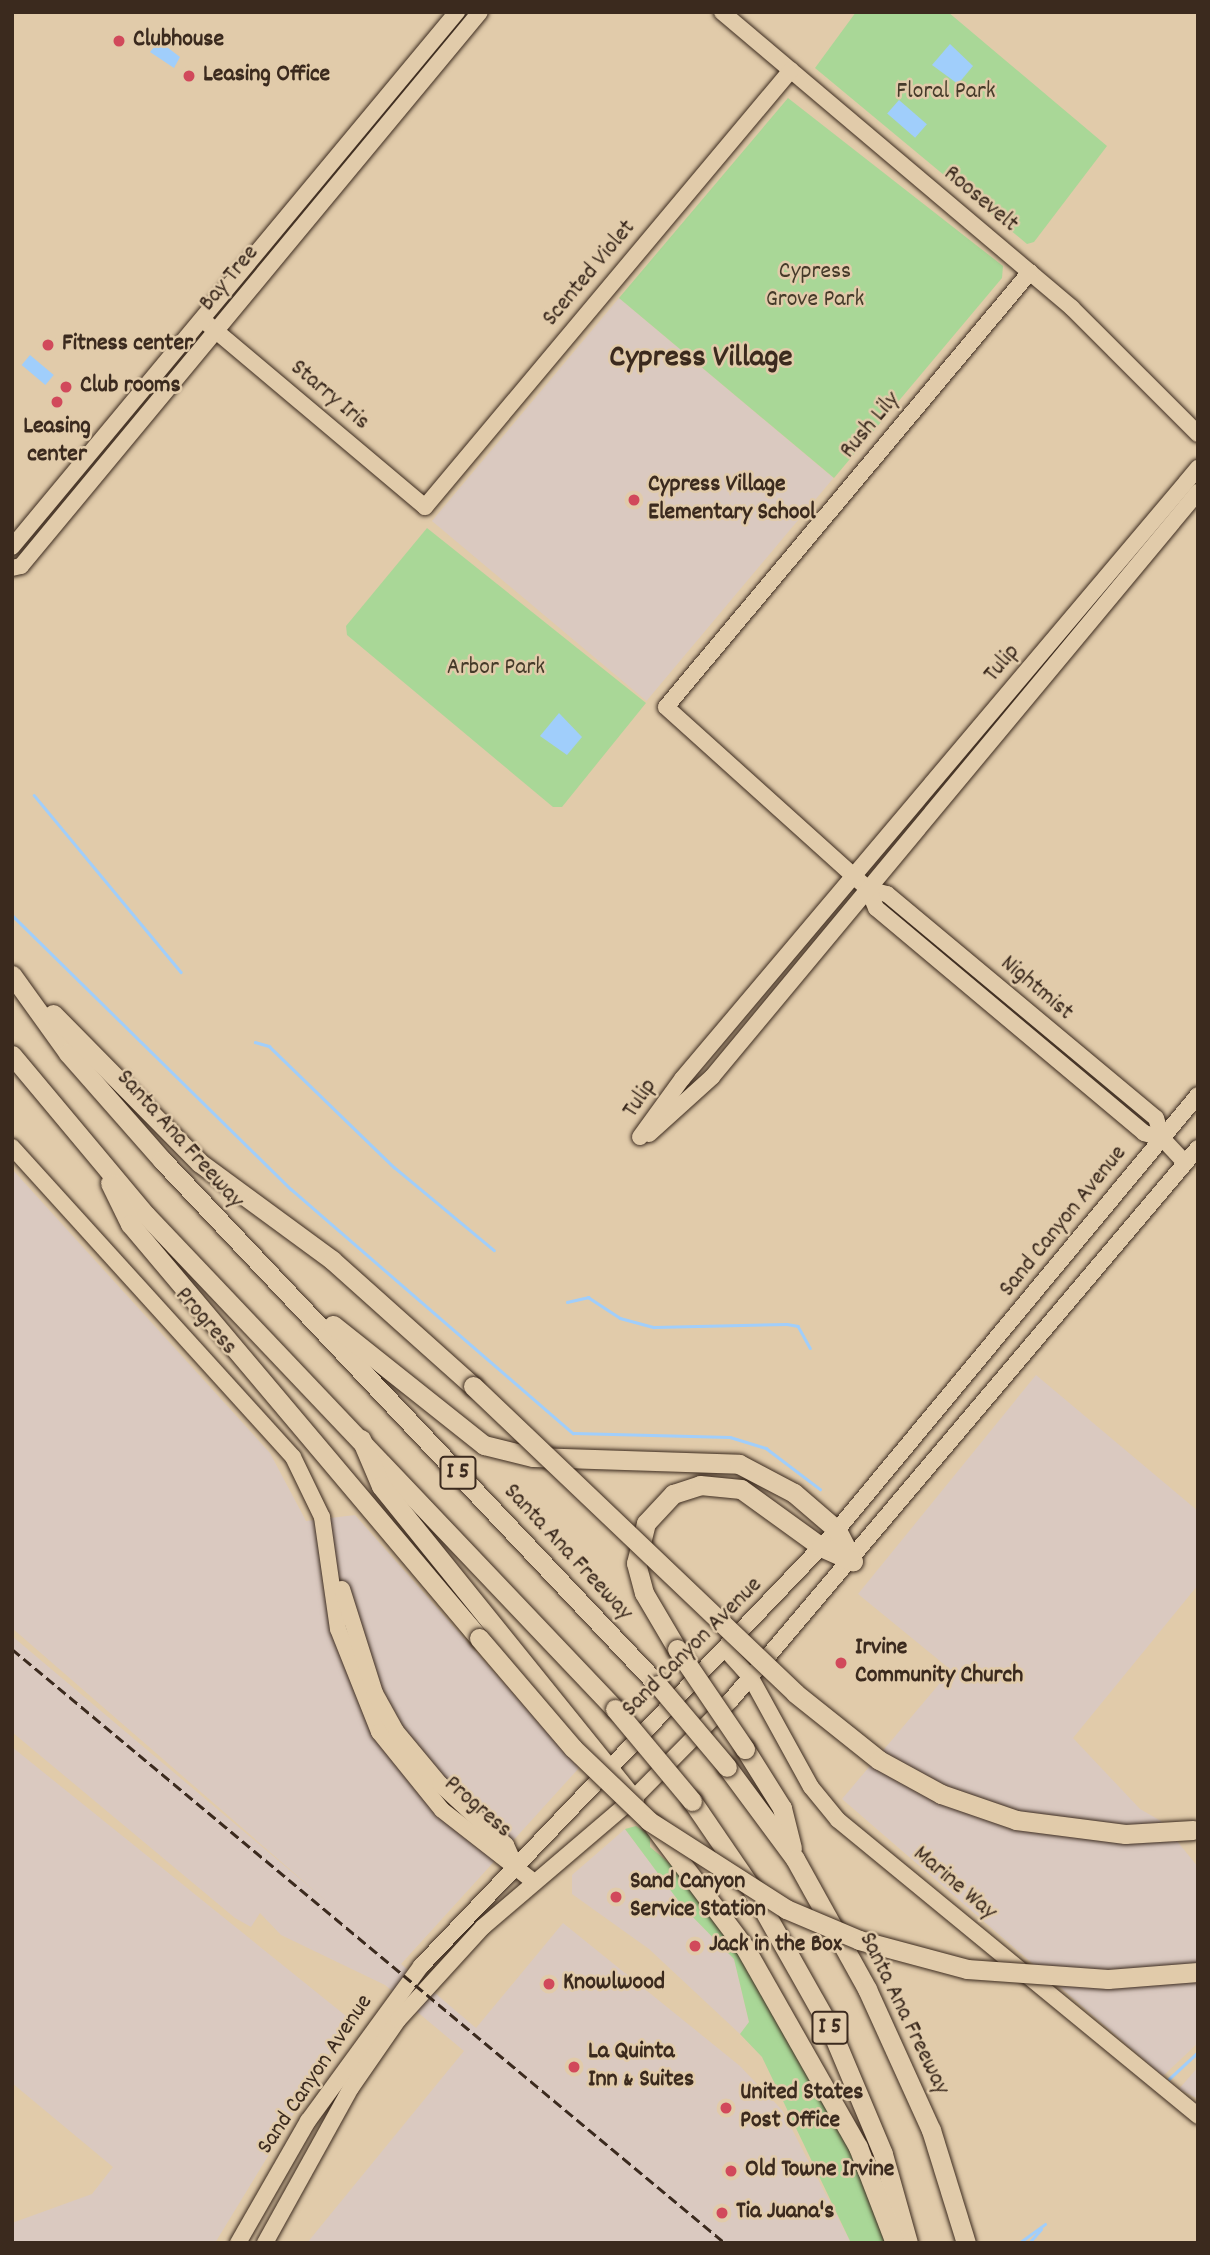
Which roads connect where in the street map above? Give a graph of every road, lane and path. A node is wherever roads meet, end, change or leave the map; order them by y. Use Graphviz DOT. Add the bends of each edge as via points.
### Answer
graph roads {
  1 [pos="457,12"];
  2 [pos="480,12"];
  3 [pos="722,12"];
  4 [pos="791,70"];
  5 [pos="1030,272"];
  6 [pos="203,320"];
  7 [pos="217,331"];
  8 [pos="1198,434"];
  9 [pos="1198,468"];
  10 [pos="1198,492"];
  11 [pos="425,507"];
  12 [pos="12,547"];
  13 [pos="12,568"];
  14 [pos="666,707"];
  15 [pos="853,877"];
  16 [pos="867,889"];
  17 [pos="12,974"];
  18 [pos="12,1055"];
  19 [pos="1198,1095"];
  20 [pos="1162,1138"];
  21 [pos="12,1147"];
  22 [pos="1198,1148"];
  23 [pos="98,1160"];
  24 [pos="1185,1163"];
  25 [pos="257,1261"];
  26 [pos="361,1439"];
  27 [pos="837,1530"];
  28 [pos="821,1547"];
  29 [pos="853,1561"];
  30 [pos="725,1649"];
  31 [pos="751,1678"];
  32 [pos="610,1765"];
  33 [pos="633,1799"];
  34 [pos="1195,1829"];
  35 [pos="795,1859"];
  36 [pos="515,1865"];
  37 [pos="534,1882"];
  38 [pos="1198,1972"];
  39 [pos="1198,2116"];
  40 [pos="238,2243"];
  41 [pos="265,2243"];
  42 [pos="895,2243"];
  43 [pos="908,2243"];
  44 [pos="966,2243"];
  1 -- 6 [label="street, Bay Tree"];
  2 -- 7 [label="street, Bay Tree"];
  3 -- 4 [label="street, Roosevelt"];
  4 -- 5 [label="street, Roosevelt"];
  4 -- 11 [label="street, Scented Violet"];
  5 -- 8 [label="street, Roosevelt"];
  5 -- 14 [label="street, Rush Lily"];
  6 -- 7 [label="street, Starry Iris"];
  6 -- 12 [label="street, Bay Tree"];
  7 -- 11 [label="street, Starry Iris"];
  7 -- 13 [label="street, Bay Tree" via="21,566"];
  9 -- 15 [label="street, Tulip"];
  10 -- 16 [label="street, Tulip"];
  14 -- 15 [label="street, Nightmist"];
  15 -- 16 [label="street, Nightmist"];
  15 -- 16 [label="street, Tulip" via="682,1079 640,1137 697,1094"];
  16 -- 20 [label="street, Nightmist" via="887,894 1156,1118"];
  17 -- 25 [label="highway, Santa Ana Freeway / I 5" via="68,1053"];
  17 -- 34 [label="highway, bridge" via="200,1163 332,1260 473,1386 795,1693 879,1760 941,1794 1016,1820 1125,1834"];
  18 -- 23 [label="highway, I 5"];
  19 -- 20 [label="street, Sand Canyon Avenue"];
  20 -- 24 [label="street, Nightmist"];
  20 -- 27 [label="street, Sand Canyon Avenue"];
  21 -- 36 [label="street, Progress" via="293,1457 316,1497 338,1629 379,1732 442,1810 496,1858"];
  22 -- 24 [label="street, Sand Canyon Avenue"];
  23 -- 26 [label="highway, I 5"];
  23 -- 38 [label="highway, bridge" via="131,1224 573,1748 649,1821 747,1889 821,1926 926,1960 1007,1975 1108,1979"];
  24 -- 29 [label="street, Sand Canyon Avenue"];
  25 -- 27 [label="highway" via="438,1415 484,1445 533,1457 730,1462 771,1478"];
  25 -- 35 [label="highway, Santa Ana Freeway / I 5, bridge" via="658,1685 727,1766"];
  26 -- 32 [label="highway" via="381,1486"];
  26 -- 43 [label="highway, I 5, bridge" via="615,1709 692,1801 750,1886 831,2030 883,2154"];
  27 -- 28 [label="street, Sand Canyon Avenue"];
  27 -- 29 [label="highway"];
  28 -- 29 [label="highway"];
  28 -- 30 [label="street, Sand Canyon Avenue"];
  28 -- 35 [label="highway, bridge" via="741,1489 700,1485 673,1494 646,1523 636,1563 644,1593 677,1649 782,1808"];
  29 -- 31 [label="street, Sand Canyon Avenue"];
  30 -- 31 [label="street, Marine Way"];
  30 -- 32 [label="street, Sand Canyon Avenue"];
  31 -- 33 [label="street, Sand Canyon Avenue"];
  31 -- 39 [label="street, Marine Way" via="811,1787 838,1820"];
  32 -- 33 [label="highway"];
  32 -- 36 [label="street, Sand Canyon Avenue"];
  33 -- 37 [label="street, Sand Canyon Avenue"];
  33 -- 42 [label="highway" via="746,1948 858,2147"];
  35 -- 44 [label="highway, Santa Ana Freeway / I 5" via="903,2063"];
  36 -- 37 [label="street, Progress"];
  36 -- 40 [label="street, Sand Canyon Avenue" via="383,2014 309,2121"];
  37 -- 41 [label="street, Sand Canyon Avenue" via="398,2020 351,2088"];
}
